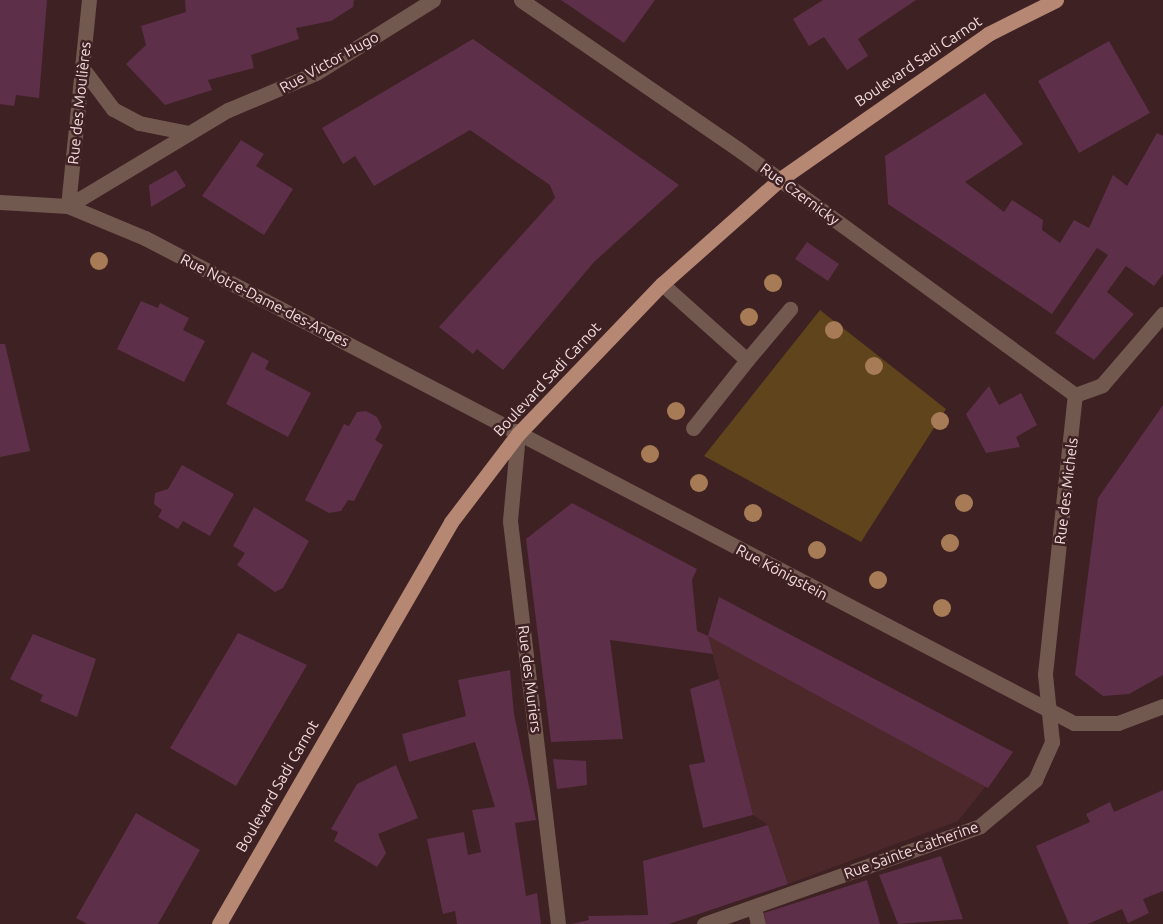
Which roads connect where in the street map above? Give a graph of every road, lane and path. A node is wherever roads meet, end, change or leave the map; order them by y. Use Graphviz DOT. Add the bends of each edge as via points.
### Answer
graph roads {
  1 [pos="89,0"];
  2 [pos="433,0"];
  3 [pos="521,0"];
  4 [pos="1056,0"];
  5 [pos="83,69"];
  6 [pos="189,133"];
  7 [pos="779,180"];
  8 [pos="0,202"];
  9 [pos="68,206"];
  10 [pos="662,284"];
  11 [pos="790,309"];
  12 [pos="1163,314"];
  13 [pos="747,360"];
  14 [pos="1075,394"];
  15 [pos="693,428"];
  16 [pos="518,434"];
  17 [pos="1163,706"];
  18 [pos="1046,710"];
  19 [pos="754,907"];
  20 [pos="219,924"];
  21 [pos="558,924"];
  22 [pos="704,924"];
  23 [pos="758,924"];
  1 -- 5 [label="street, Rue des Moulières"];
  2 -- 6 [label="street, Rue Victor Hugo" via="316,73 228,110"];
  3 -- 7 [label="street, Rue Czernicky"];
  4 -- 7 [label="main road, Boulevard Sadi Carnot" via="988,34"];
  5 -- 6 [label="street" via="113,109 139,123"];
  5 -- 9 [label="street, Rue des Moulières"];
  6 -- 9 [label="street, Rue Victor Hugo"];
  7 -- 10 [label="main road, Boulevard Sadi Carnot"];
  7 -- 14 [label="street, Rue Czernicky"];
  8 -- 9 [label="street, Rue Notre-Dame-des-Anges"];
  9 -- 16 [label="street, Rue Notre-Dame-des-Anges" via="175,253"];
  10 -- 13 [label="street"];
  10 -- 16 [label="main road, Boulevard Sadi Carnot"];
  11 -- 13 [label="street"];
  12 -- 14 [label="street" via="1102,385"];
  13 -- 15 [label="street"];
  14 -- 18 [label="street, Rue des Michels" via="1046,674"];
  16 -- 18 [label="street, Rue Königstein"];
  16 -- 20 [label="main road, Boulevard Sadi Carnot" via="451,522"];
  16 -- 21 [label="street, Rue des Muriers" via="510,521"];
  17 -- 18 [label="street, Rue Königstein" via="1095,726"];
  18 -- 19 [label="street, Rue Sainte-Catherine" via="1052,742 1047,761 1030,784 980,826"];
  19 -- 22 [label="street, Rue Sainte-Catherine"];
  19 -- 23 [label="street"];
}
